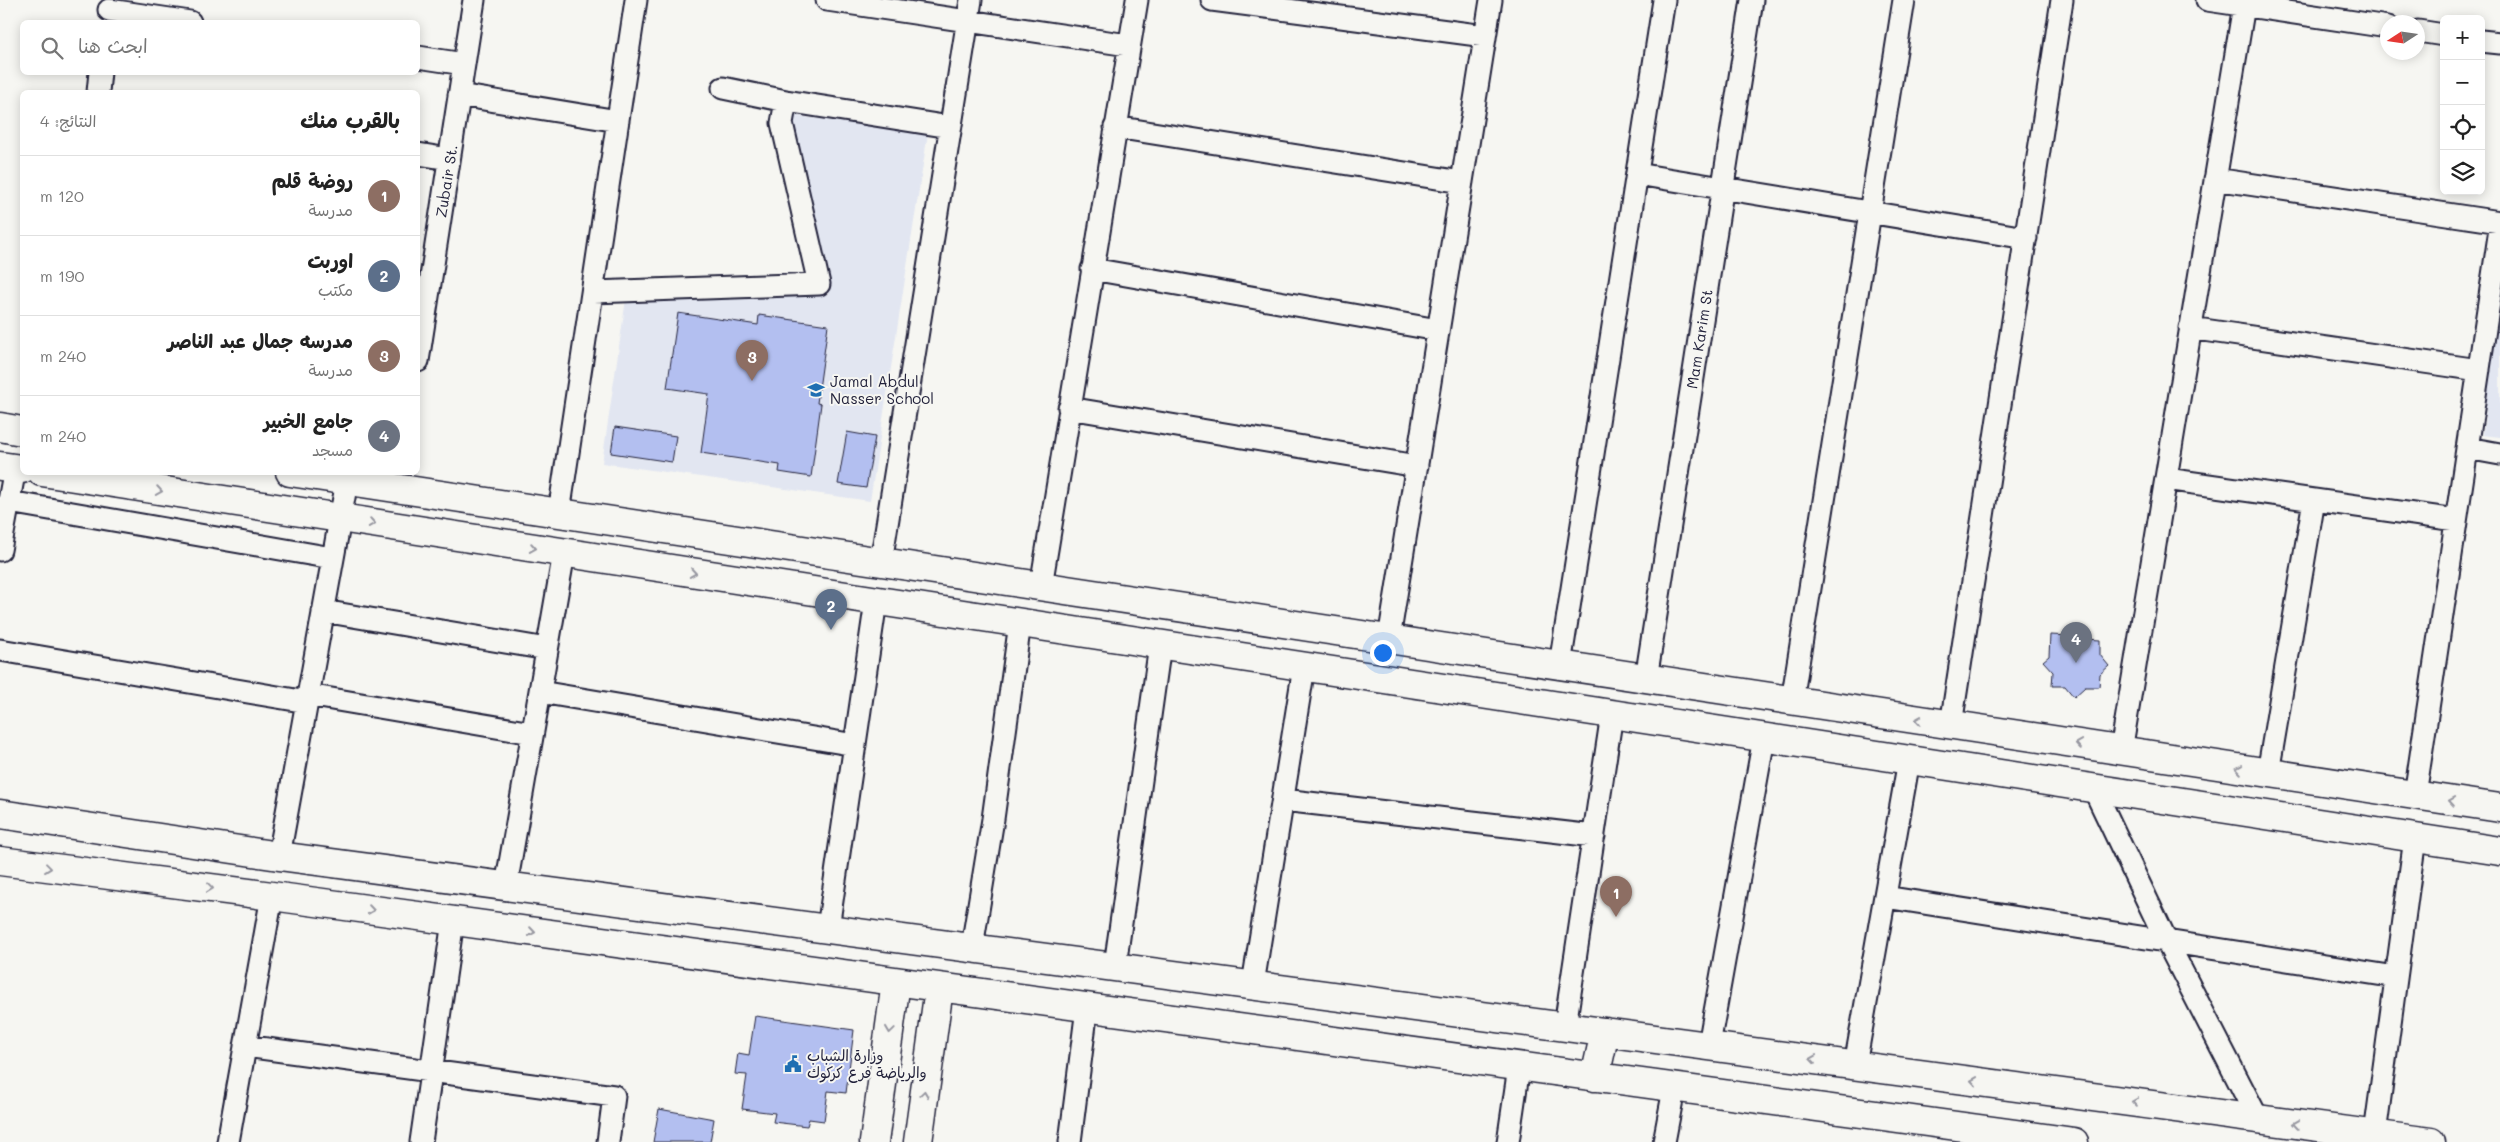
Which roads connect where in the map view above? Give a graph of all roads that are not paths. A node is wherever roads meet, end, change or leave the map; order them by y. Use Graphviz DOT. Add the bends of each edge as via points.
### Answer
graph roads {
  1 [pos="474,0"];
  2 [pos="636,0"];
  3 [pos="827,0"];
  4 [pos="971,0"];
  5 [pos="1137,0"];
  6 [pos="1212,0"];
  7 [pos="1491,0"];
  8 [pos="1664,0"];
  9 [pos="1752,0"];
  10 [pos="1904,0"];
  11 [pos="2062,0"];
  12 [pos="2207,0"];
  13 [pos="2244,6"];
  14 [pos="108,11"];
  15 [pos="175,20"];
  16 [pos="968,21"];
  17 [pos="2380,26"];
  18 [pos="2425,32"];
  19 [pos="2440,34"];
  20 [pos="1485,36"];
  21 [pos="2485,41"];
  22 [pos="2500,43"];
  23 [pos="1128,45"];
  24 [pos="420,57"];
  25 [pos="464,64"];
  26 [pos="100,75"];
  27 [pos="723,88"];
  28 [pos="98,90"];
  29 [pos="459,95"];
  30 [pos="786,101"];
  31 [pos="618,121"];
  32 [pos="950,127"];
  33 [pos="1115,128"];
  34 [pos="420,154"];
  35 [pos="449,159"];
  36 [pos="1637,174"];
  37 [pos="2215,179"];
  38 [pos="1462,182"];
  39 [pos="1722,188"];
  40 [pos="1870,212"];
  41 [pos="2500,222"];
  42 [pos="2500,229"];
  43 [pos="2026,238"];
  44 [pos="1092,269"];
  45 [pos="593,292"];
  46 [pos="422,306"];
  47 [pos="2190,328"];
  48 [pos="1438,330"];
  49 [pos="420,334"];
  50 [pos="2479,370"];
  51 [pos="1069,408"];
  52 [pos="0,427"];
  53 [pos="20,431"];
  54 [pos="2467,448"];
  55 [pos="2500,454"];
  56 [pos="1417,466"];
  57 [pos="12,468"];
  58 [pos="61,475"];
  59 [pos="309,475"];
  60 [pos="2166,479"];
  61 [pos="347,481"];
  62 [pos="399,481"];
  63 [pos="2314,500"];
  64 [pos="9,502"];
  65 [pos="559,513"];
  66 [pos="340,519"];
  67 [pos="2456,520"];
  68 [pos="0,550"];
  69 [pos="564,553"];
  70 [pos="332,558"];
  71 [pos="881,562"];
  72 [pos="1041,586"];
  73 [pos="876,601"];
  74 [pos="323,611"];
  75 [pos="1231,615"];
  76 [pos="1020,623"];
  77 [pos="1389,639"];
  78 [pos="1160,645"];
  79 [pos="547,649"];
  80 [pos="0,650"];
  81 [pos="1226,655"];
  82 [pos="1560,665"];
  83 [pos="1304,667"];
  84 [pos="1646,678"];
  85 [pos="540,692"];
  86 [pos="307,698"];
  87 [pos="1792,701"];
  88 [pos="1612,714"];
  89 [pos="1951,725"];
  90 [pos="532,734"];
  91 [pos="1764,738"];
  92 [pos="855,745"];
  93 [pos="2121,751"];
  94 [pos="1909,760"];
  95 [pos="2268,773"];
  96 [pos="2093,787"];
  97 [pos="2415,795"];
  98 [pos="1283,800"];
  99 [pos="2500,808"];
  100 [pos="0,814"];
  101 [pos="1594,836"];
  102 [pos="2415,838"];
  103 [pos="2500,851"];
  104 [pos="279,856"];
  105 [pos="0,861"];
  106 [pos="339,864"];
  107 [pos="506,886"];
  108 [pos="272,896"];
  109 [pos="1884,897"];
  110 [pos="331,905"];
  111 [pos="453,921"];
  112 [pos="828,928"];
  113 [pos="2167,942"];
  114 [pos="972,947"];
  115 [pos="1116,966"];
  116 [pos="2396,977"];
  117 [pos="896,982"];
  118 [pos="1253,984"];
  119 [pos="939,988"];
  120 [pos="1087,1008"];
  121 [pos="1565,1026"];
  122 [pos="1606,1032"];
  123 [pos="1709,1045"];
  124 [pos="245,1046"];
  125 [pos="1855,1065"];
  126 [pos="1520,1067"];
  127 [pos="431,1073"];
  128 [pos="1595,1077"];
  129 [pos="1674,1089"];
  130 [pos="2258,1119"];
  131 [pos="2375,1134"];
  132 [pos="1975,1135"];
  133 [pos="228,1142"];
  134 [pos="421,1142"];
  135 [pos="608,1142"];
  136 [pos="874,1142"];
  137 [pos="918,1142"];
  138 [pos="1070,1142"];
  139 [pos="1508,1142"];
  140 [pos="1664,1142"];
  141 [pos="2074,1142"];
  142 [pos="2431,1142"];
  1 -- 25 [label="street, Zubair St."];
  2 -- 31 [label="street"];
  3 -- 16 [label="street"];
  4 -- 16 [label="street"];
  5 -- 23 [label="street"];
  6 -- 20 [label="street"];
  7 -- 20 [label="street"];
  8 -- 36 [label="street"];
  9 -- 39 [label="street, Mam Karim St"];
  10 -- 40 [label="street"];
  11 -- 43 [label="street"];
  12 -- 13 [label="street"];
  13 -- 17 [label="street"];
  13 -- 37 [label="street"];
  14 -- 15 [label="street"];
  16 -- 23 [label="street"];
  16 -- 32 [label="street"];
  18 -- 19 [label="street"];
  20 -- 38 [label="street"];
  21 -- 22 [label="street"];
  23 -- 33 [label="street"];
  24 -- 25 [label="street"];
  25 -- 29 [label="street, Zubair St."];
  26 -- 28 [label="street"];
  27 -- 30 [label="street"];
  29 -- 31 [label="street"];
  29 -- 35 [label="street, Zubair St."];
  30 -- 32 [label="street"];
  30 -- 45 [label="street" via="782,123 819,284"];
  31 -- 45 [label="street"];
  32 -- 71 [label="street"];
  33 -- 38 [label="street"];
  33 -- 44 [label="street"];
  34 -- 35 [label="street"];
  35 -- 46 [label="street, Zubair St."];
  36 -- 39 [label="street"];
  36 -- 82 [label="street"];
  37 -- 41 [label="street"];
  37 -- 47 [label="street"];
  38 -- 48 [label="street"];
  39 -- 40 [label="street"];
  39 -- 84 [label="street, Mam Karim St"];
  40 -- 43 [label="street"];
  40 -- 87 [label="street"];
  42 -- 50 [label="street"];
  43 -- 89 [label="street"];
  44 -- 48 [label="street"];
  44 -- 51 [label="street"];
  45 -- 65 [label="street"];
  46 -- 49 [label="street, Zubair St."];
  47 -- 50 [label="street"];
  47 -- 60 [label="street"];
  48 -- 56 [label="street"];
  50 -- 54 [label="street"];
  51 -- 56 [label="street"];
  51 -- 72 [label="street"];
  52 -- 53 [label="street"];
  54 -- 55 [label="street"];
  54 -- 67 [label="street"];
  56 -- 77 [label="street"];
  57 -- 64 [label="street"];
  58 -- 66 [label="street, one-way"];
  59 -- 61 [label="street"];
  60 -- 63 [label="street"];
  60 -- 93 [label="street"];
  61 -- 62 [label="street"];
  61 -- 66 [label="street"];
  62 -- 65 [label="street"];
  63 -- 67 [label="street"];
  63 -- 95 [label="street"];
  64 -- 68 [label="street"];
  64 -- 70 [label="street"];
  65 -- 71 [label="street"];
  66 -- 69 [label="street, one-way"];
  66 -- 70 [label="street"];
  67 -- 97 [label="street"];
  69 -- 73 [label="street, one-way"];
  69 -- 79 [label="street"];
  70 -- 74 [label="street"];
  71 -- 72 [label="street"];
  72 -- 75 [label="street"];
  73 -- 76 [label="street"];
  73 -- 92 [label="street"];
  74 -- 79 [label="street"];
  74 -- 86 [label="street"];
  75 -- 77 [label="street"];
  75 -- 81 [label="street"];
  76 -- 78 [label="street"];
  76 -- 114 [label="street"];
  77 -- 82 [label="street"];
  78 -- 81 [label="street"];
  78 -- 115 [label="street"];
  79 -- 85 [label="street"];
  80 -- 86 [label="street"];
  81 -- 83 [label="street"];
  82 -- 84 [label="street"];
  83 -- 88 [label="street"];
  83 -- 98 [label="street"];
  84 -- 87 [label="street"];
  85 -- 90 [label="street"];
  85 -- 92 [label="street"];
  86 -- 90 [label="street"];
  86 -- 104 [label="street"];
  89 -- 87 [label="street, one-way"];
  88 -- 91 [label="street"];
  88 -- 101 [label="street"];
  93 -- 89 [label="street, one-way"];
  90 -- 107 [label="street"];
  91 -- 94 [label="street"];
  91 -- 123 [label="street"];
  92 -- 112 [label="street"];
  95 -- 93 [label="street, one-way"];
  94 -- 96 [label="street"];
  94 -- 109 [label="street"];
  95 -- 97 [label="street"];
  96 -- 102 [label="street"];
  96 -- 113 [label="street"];
  99 -- 97 [label="street, one-way"];
  98 -- 101 [label="street"];
  98 -- 118 [label="street"];
  100 -- 104 [label="street"];
  101 -- 121 [label="street"];
  102 -- 103 [label="street"];
  102 -- 116 [label="street"];
  104 -- 106 [label="street"];
  105 -- 108 [label="street, one-way"];
  106 -- 107 [label="street"];
  106 -- 110 [label="street"];
  107 -- 112 [label="street"];
  108 -- 110 [label="street"];
  108 -- 124 [label="street"];
  109 -- 113 [label="street"];
  109 -- 125 [label="street"];
  110 -- 111 [label="street, one-way"];
  111 -- 117 [label="street, one-way"];
  111 -- 127 [label="street"];
  112 -- 114 [label="street"];
  113 -- 116 [label="street"];
  113 -- 130 [label="street"];
  114 -- 115 [label="street"];
  115 -- 118 [label="street"];
  116 -- 131 [label="street"];
  117 -- 119 [label="street"];
  117 -- 136 [label="street, one-way"];
  118 -- 121 [label="street"];
  119 -- 120 [label="street"];
  137 -- 119 [label="street, one-way"];
  120 -- 126 [label="street"];
  120 -- 138 [label="street"];
  121 -- 122 [label="street"];
  122 -- 123 [label="street"];
  122 -- 128 [label="street"];
  125 -- 123 [label="street, one-way"];
  124 -- 127 [label="street"];
  124 -- 133 [label="street"];
  130 -- 125 [label="street, one-way"];
  126 -- 128 [label="street"];
  126 -- 139 [label="street"];
  127 -- 134 [label="street"];
  127 -- 135 [label="street" via="614,1096"];
  128 -- 129 [label="street"];
  129 -- 132 [label="street"];
  129 -- 140 [label="street"];
  131 -- 130 [label="street, one-way"];
  131 -- 142 [label="street"];
  132 -- 141 [label="street"];
}
